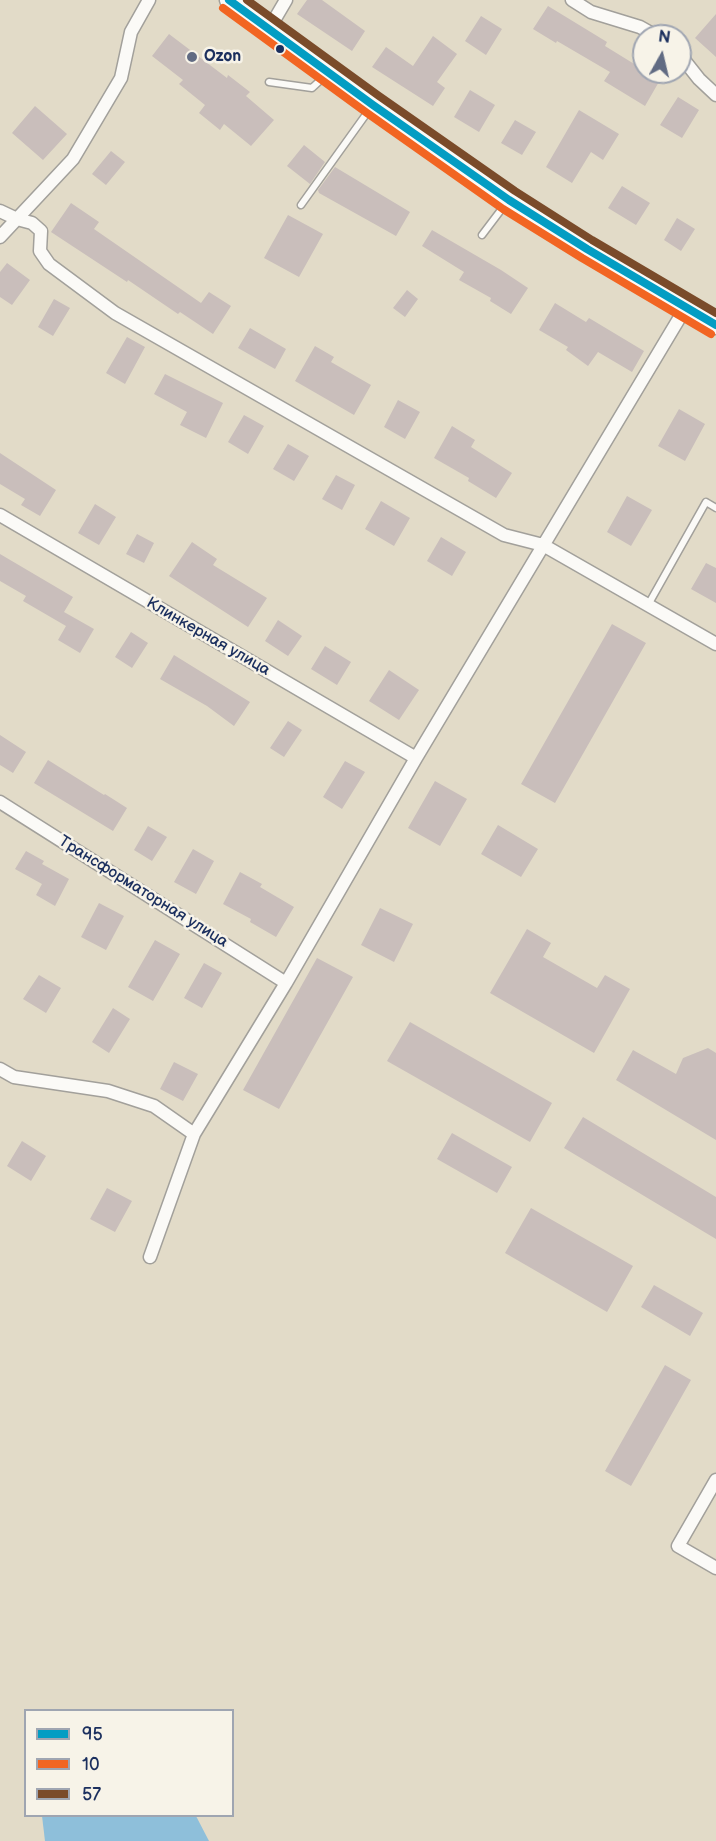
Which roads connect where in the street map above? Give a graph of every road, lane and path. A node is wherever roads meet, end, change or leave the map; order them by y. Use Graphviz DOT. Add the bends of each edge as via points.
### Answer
graph roads {
  1 [pos="149,0"];
  2 [pos="229,0"];
  3 [pos="286,0"];
  4 [pos="572,0"];
  5 [pos="632,25"];
  6 [pos="269,28"];
  7 [pos="692,70"];
  8 [pos="328,73"];
  9 [pos="269,82"];
  10 [pos="716,95"];
  11 [pos="373,105"];
  12 [pos="508,200"];
  13 [pos="301,205"];
  14 [pos="0,210"];
  15 [pos="17,219"];
  16 [pos="482,236"];
  17 [pos="0,237"];
  18 [pos="686,307"];
  19 [pos="716,324"];
  20 [pos="716,508"];
  21 [pos="0,515"];
  22 [pos="543,545"];
  23 [pos="648,605"];
  24 [pos="716,644"];
  25 [pos="416,758"];
  26 [pos="0,802"];
  27 [pos="286,983"];
  28 [pos="0,1069"];
  29 [pos="194,1134"];
  30 [pos="150,1257"];
  31 [pos="716,1480"];
  32 [pos="716,1568"];
  1 -- 15 [label="street" via="131,32 121,78 73,159"];
  2 -- 6 [label="main road"];
  3 -- 6 [label="street"];
  4 -- 5 [label="street" via="591,12"];
  6 -- 8 [label="main road"];
  7 -- 10 [label="street"];
  8 -- 9 [label="lane" via="312,88"];
  8 -- 11 [label="main road"];
  11 -- 12 [label="main road"];
  11 -- 13 [label="lane"];
  12 -- 16 [label="lane"];
  12 -- 18 [label="main road"];
  14 -- 15 [label="street"];
  15 -- 17 [label="street"];
  15 -- 22 [label="street" via="32,223 41,231 40,251 49,264 115,313 504,535"];
  18 -- 19 [label="main road"];
  18 -- 22 [label="street"];
  20 -- 23 [label="lane" via="706,502"];
  21 -- 25 [label="street, Клинкерная улица"];
  22 -- 23 [label="street"];
  22 -- 25 [label="street"];
  23 -- 24 [label="street"];
  25 -- 27 [label="street"];
  26 -- 27 [label="street, Трансформаторная улица"];
  27 -- 29 [label="street"];
  28 -- 29 [label="street" via="14,1077 108,1091 154,1106"];
  29 -- 30 [label="street"];
  31 -- 32 [label="street" via="678,1546"];
}
